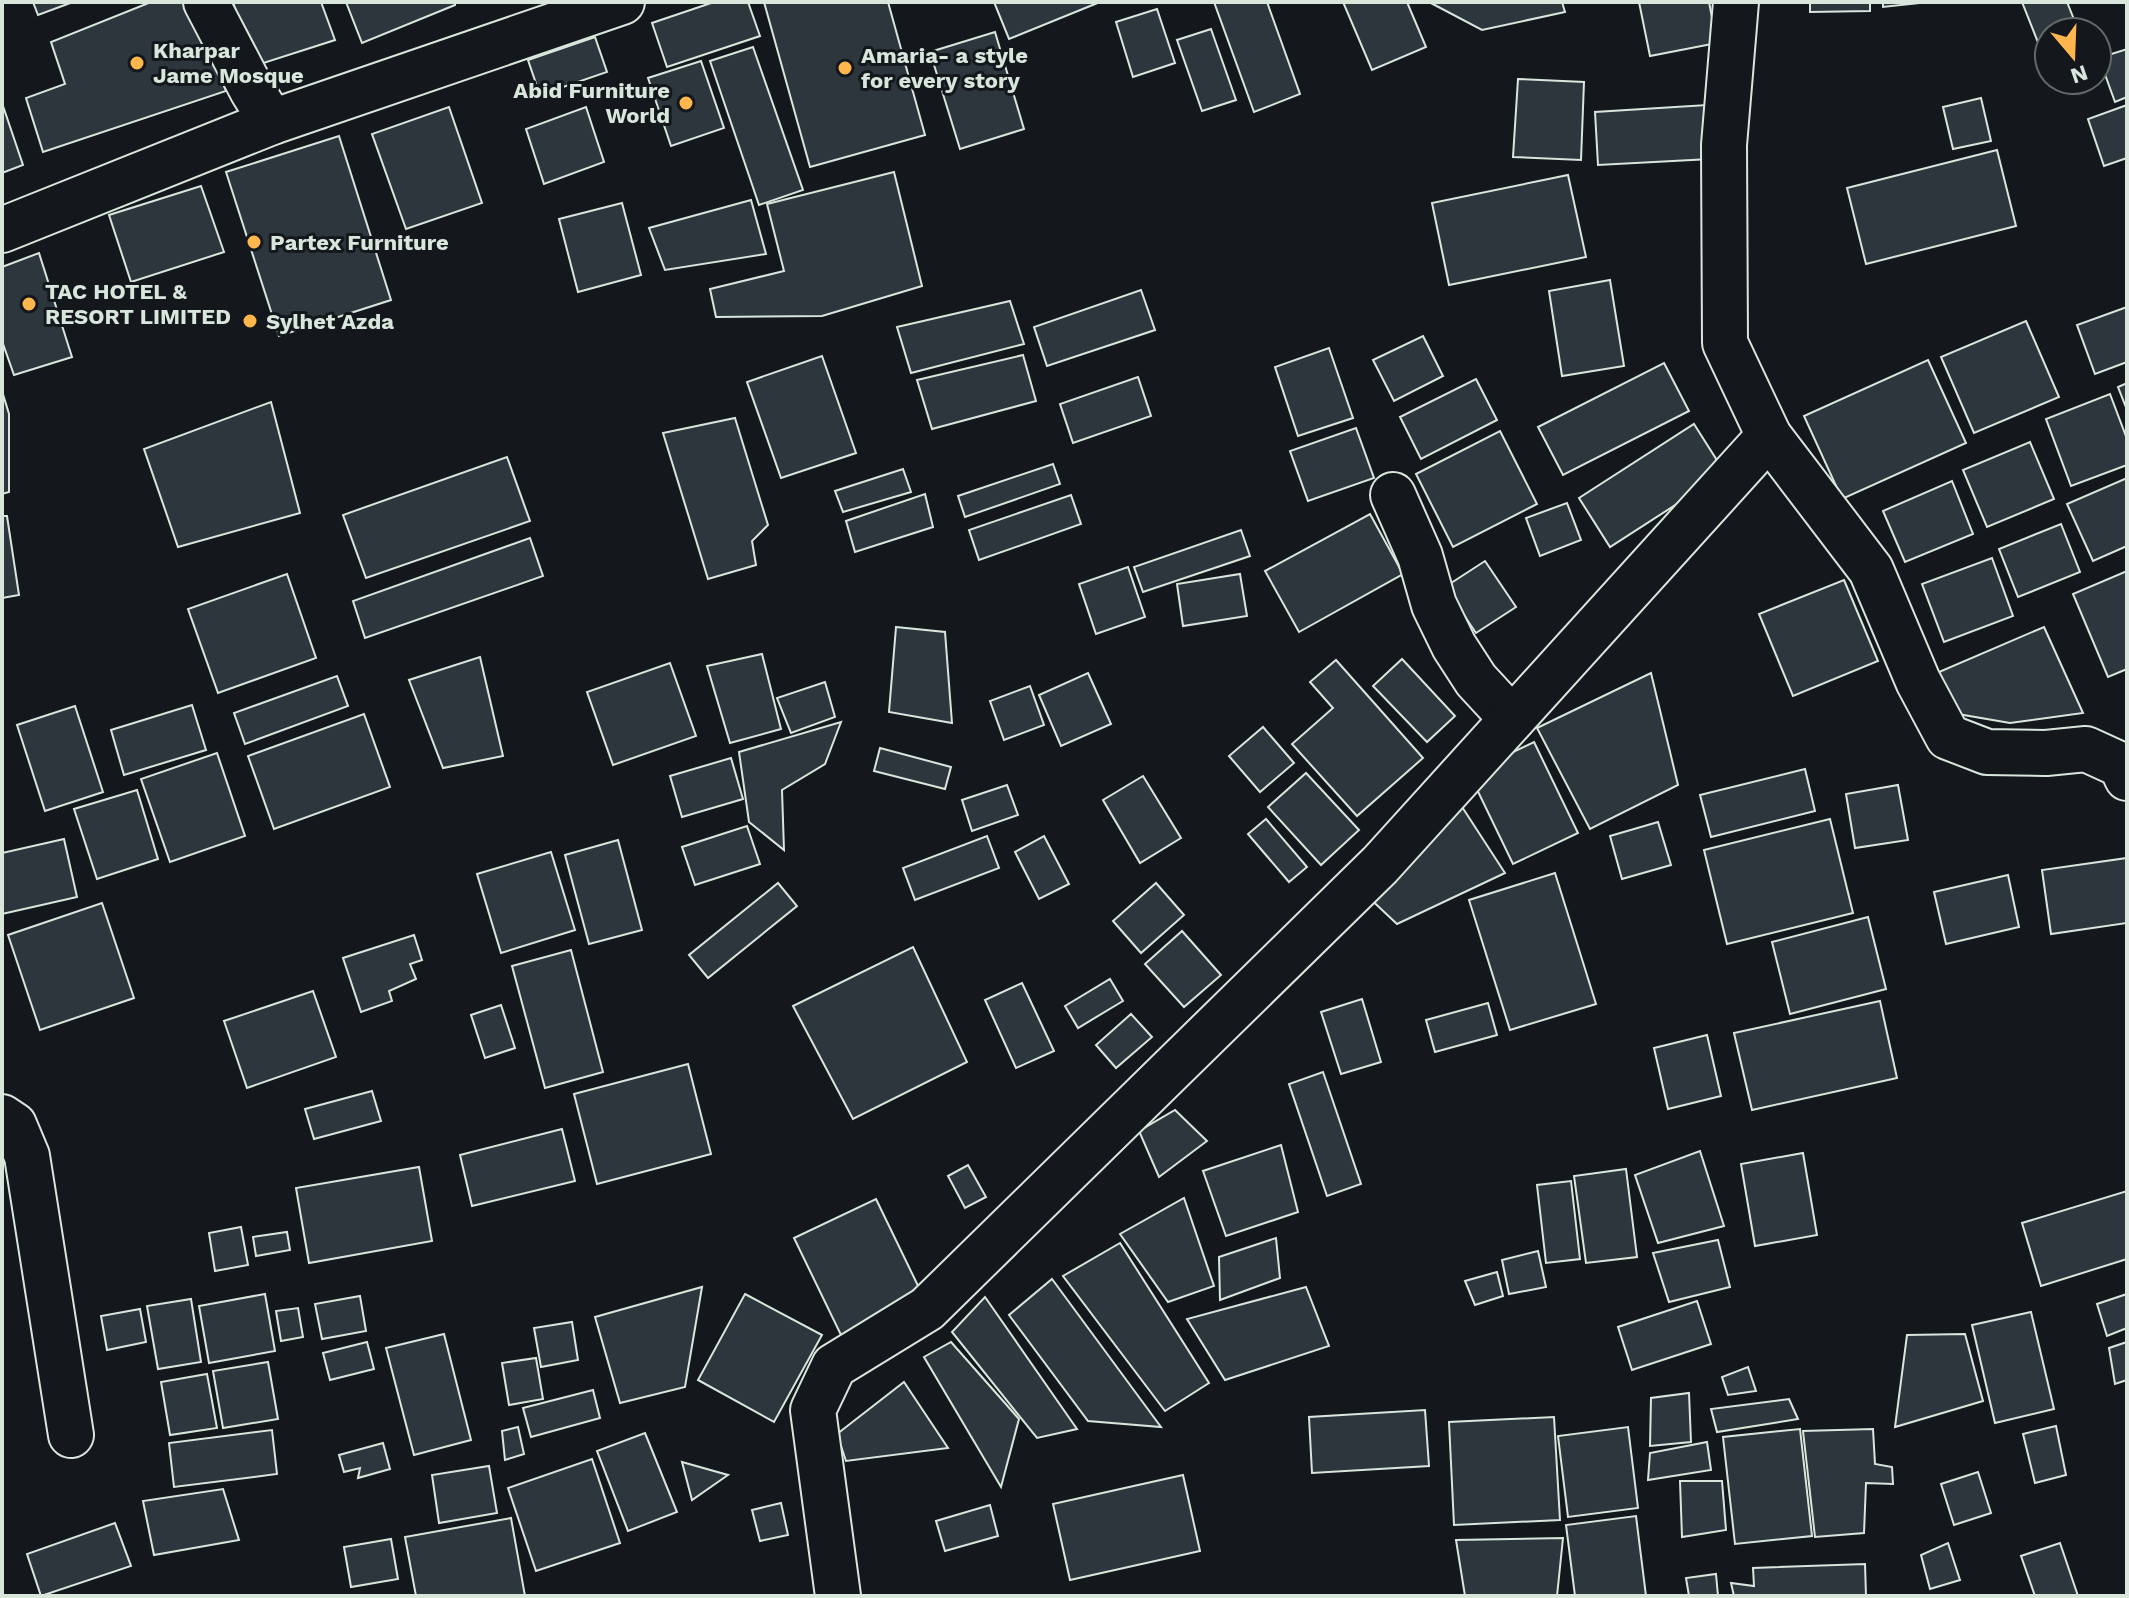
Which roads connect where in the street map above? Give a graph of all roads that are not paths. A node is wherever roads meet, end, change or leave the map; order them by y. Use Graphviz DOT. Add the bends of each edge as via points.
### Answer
graph roads {
  1 [pos="206,2"];
  2 [pos="622,2"];
  3 [pos="1736,2"];
  4 [pos="272,122"];
  5 [pos="2,230"];
  6 [pos="1769,436"];
  7 [pos="1393,495"];
  8 [pos="1512,719"];
  9 [pos="2127,778"];
  10 [pos="2,1117"];
  11 [pos="71,1435"];
  12 [pos="838,1596"];
  1 -- 4 [label="main road"];
  2 -- 4 [label="main road"];
  3 -- 6 [label="main road" via="1724,145 1725,343"];
  4 -- 5 [label="main road"];
  6 -- 8 [label="main road"];
  6 -- 9 [label="main road" via="1871,570 1948,737 1987,752 2086,749 2121,765"];
  7 -- 8 [label="main road" via="1454,646"];
  8 -- 12 [label="main road" via="1380,865 927,1309 834,1366 813,1410"];
  10 -- 11 [label="main road" via="14,1125 27,1156"];
}
